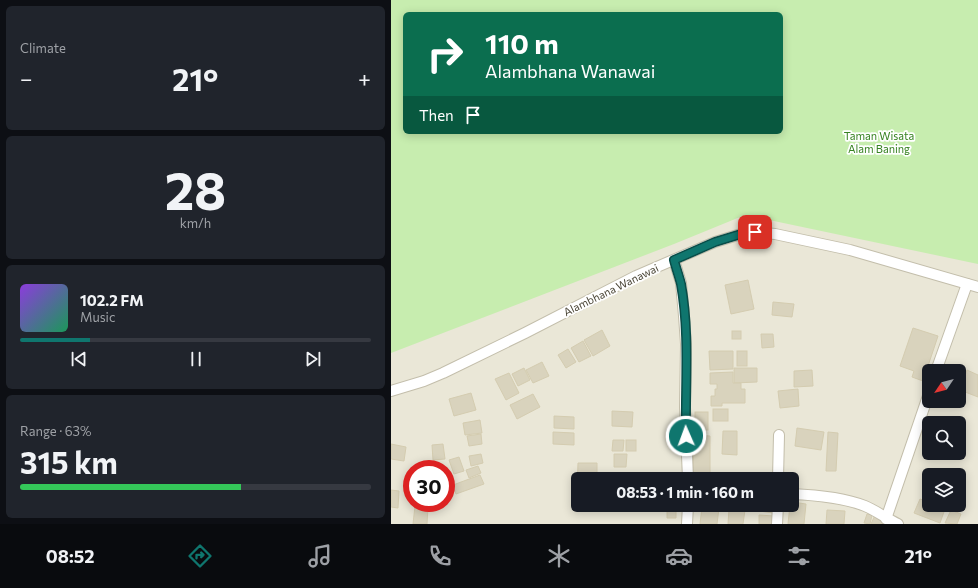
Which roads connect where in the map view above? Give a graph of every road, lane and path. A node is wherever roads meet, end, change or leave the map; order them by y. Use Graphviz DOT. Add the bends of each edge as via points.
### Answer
graph roads {
  1 [pos="674,260"];
  2 [pos="967,284"];
  3 [pos="978,287"];
  4 [pos="938,364"];
  5 [pos="391,391"];
  6 [pos="924,408"];
  7 [pos="779,435"];
  8 [pos="688,472"];
  9 [pos="778,472"];
  10 [pos="799,494"];
  11 [pos="688,512"];
  12 [pos="778,512"];
  13 [pos="886,519"];
  14 [pos="687,524"];
  15 [pos="777,524"];
  16 [pos="898,524"];
  1 -- 2 [label="street, Alambhana Wanawai" via="715,242 755,232 850,250"];
  1 -- 5 [label="street, Alambhana Wanawai" via="636,276 443,373"];
  1 -- 8 [label="street" via="681,283 687,344 685,408"];
  2 -- 3 [label="street, Alambhana Wanawai"];
  2 -- 4 [label="street"];
  6 -- 13 [label="street"];
  7 -- 9 [label="street"];
  10 -- 13 [label="street" via="846,500 864,506"];
  11 -- 14 [label="street"];
  12 -- 15 [label="street"];
  13 -- 16 [label="street"];
}
